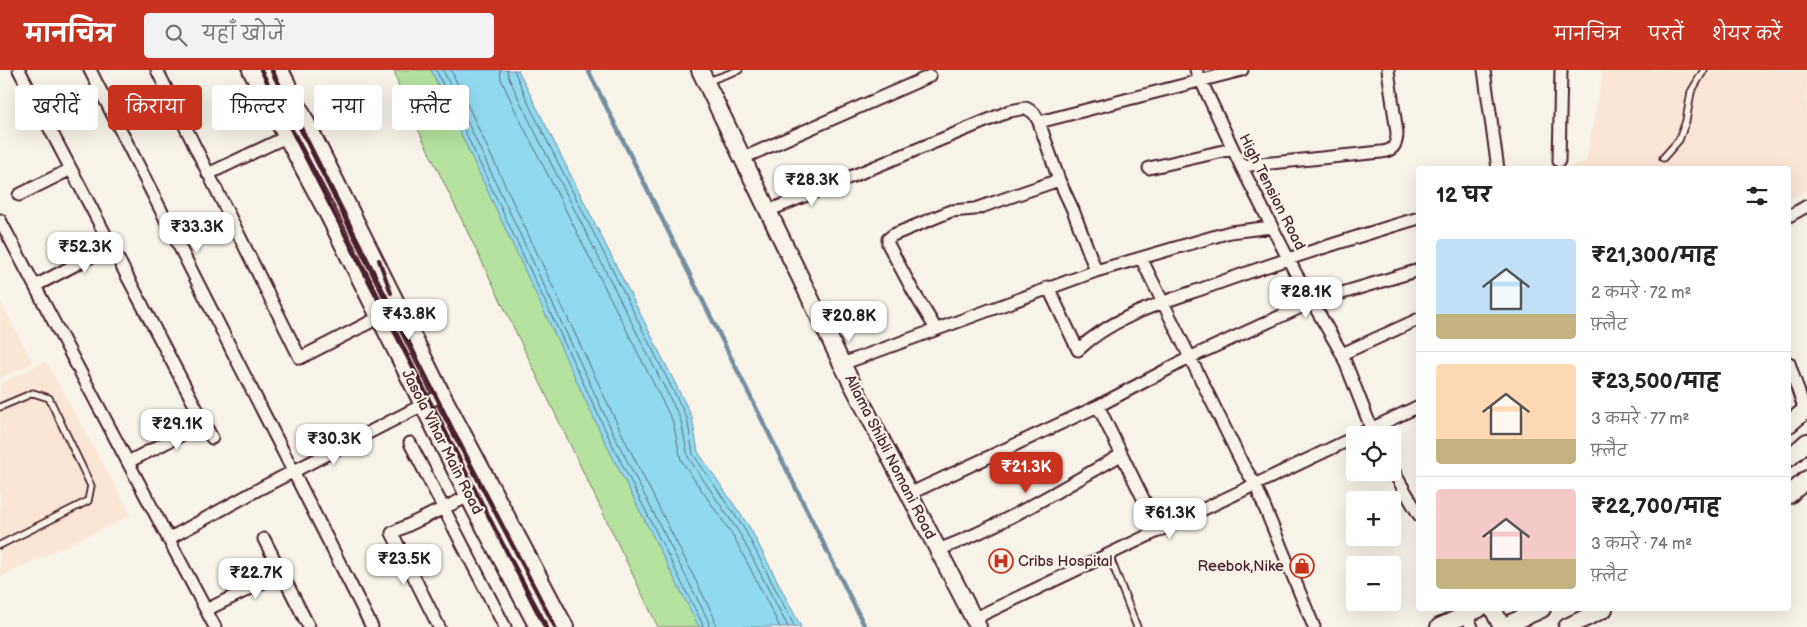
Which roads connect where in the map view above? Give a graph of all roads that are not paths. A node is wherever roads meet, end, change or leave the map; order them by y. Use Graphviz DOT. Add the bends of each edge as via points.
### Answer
graph roads {
  1 [pos="19,70"];
  2 [pos="90,70"];
  3 [pos="156,70"];
  4 [pos="251,70"];
  5 [pos="280,70"];
  6 [pos="739,70"];
  7 [pos="1242,70"];
  8 [pos="1388,70"];
  9 [pos="1484,70"];
  10 [pos="1561,70"];
  11 [pos="1704,70"];
  12 [pos="1198,75"];
  13 [pos="703,76"];
  14 [pos="930,76"];
  15 [pos="259,85"];
  16 [pos="287,85"];
  17 [pos="304,119"];
  18 [pos="1039,122"];
  19 [pos="283,130"];
  20 [pos="286,136"];
  21 [pos="1232,149"];
  22 [pos="743,158"];
  23 [pos="1663,158"];
  24 [pos="1559,161"];
  25 [pos="1241,166"];
  26 [pos="1498,166"];
  27 [pos="1148,168"];
  28 [pos="70,169"];
  29 [pos="208,174"];
  30 [pos="1059,180"];
  31 [pos="19,195"];
  32 [pos="1807,206"];
  33 [pos="768,211"];
  34 [pos="1791,215"];
  35 [pos="1416,219"];
  36 [pos="0,220"];
  37 [pos="1272,227"];
  38 [pos="111,246"];
  39 [pos="1141,258"];
  40 [pos="1289,258"];
  41 [pos="1096,271"];
  42 [pos="1416,271"];
  43 [pos="35,286"];
  44 [pos="1048,287"];
  45 [pos="1312,302"];
  46 [pos="1164,303"];
  47 [pos="380,317"];
  48 [pos="1416,320"];
  49 [pos="936,329"];
  50 [pos="1342,354"];
  51 [pos="1189,358"];
  52 [pos="842,364"];
  53 [pos="1791,369"];
  54 [pos="442,395"];
  55 [pos="423,405"];
  56 [pos="1098,406"];
  57 [pos="0,407"];
  58 [pos="1416,408"];
  59 [pos="1806,410"];
  60 [pos="1791,422"];
  61 [pos="204,423"];
  62 [pos="1370,426"];
  63 [pos="1383,426"];
  64 [pos="212,438"];
  65 [pos="1346,441"];
  66 [pos="1807,442"];
  67 [pos="410,443"];
  68 [pos="1121,455"];
  69 [pos="1791,456"];
  70 [pos="128,462"];
  71 [pos="293,472"];
  72 [pos="1807,479"];
  73 [pos="1399,481"];
  74 [pos="1255,484"];
  75 [pos="1791,493"];
  76 [pos="909,494"];
  77 [pos="468,496"];
  78 [pos="444,508"];
  79 [pos="1416,510"];
  80 [pos="1159,531"];
  81 [pos="168,539"];
  82 [pos="264,539"];
  83 [pos="0,545"];
  84 [pos="938,550"];
  85 [pos="1108,554"];
  86 [pos="282,573"];
  87 [pos="206,610"];
  88 [pos="1494,611"];
  89 [pos="1538,611"];
  90 [pos="1600,611"];
  91 [pos="1470,615"];
  92 [pos="975,623"];
  93 [pos="215,627"];
  94 [pos="309,627"];
  95 [pos="372,627"];
  96 [pos="439,627"];
  97 [pos="505,627"];
  98 [pos="538,627"];
  99 [pos="565,627"];
  100 [pos="1137,627"];
  101 [pos="1314,627"];
  102 [pos="1439,627"];
  103 [pos="1502,627"];
  104 [pos="1567,627"];
  1 -- 28 [label="street"];
  2 -- 71 [label="street"];
  3 -- 29 [label="street"];
  4 -- 15 [label="street, Jasola Vihar Main Road"];
  5 -- 16 [label="street, Jasola Vihar Main Road"];
  6 -- 13 [label="lane"];
  7 -- 12 [label="street"];
  8 -- 25 [label="street" via="1397,134 1389,151"];
  9 -- 26 [label="street"];
  10 -- 24 [label="street"];
  11 -- 23 [label="lane" via="1691,92 1679,140"];
  12 -- 18 [label="street"];
  12 -- 21 [label="street, High Tension Road"];
  13 -- 22 [label="street, Allama Shibli Nomani Road"];
  14 -- 22 [label="street"];
  17 -- 54 [label="street, Jasola Vihar Main Road"];
  18 -- 30 [label="street"];
  18 -- 33 [label="street" via="1026,108 1010,111"];
  19 -- 20 [label="street, Jasola Vihar Main Road"];
  20 -- 29 [label="street"];
  20 -- 47 [label="street, Jasola Vihar Main Road"];
  21 -- 25 [label="street, High Tension Road"];
  21 -- 27 [label="street"];
  22 -- 33 [label="street, Allama Shibli Nomani Road"];
  25 -- 37 [label="street, High Tension Road"];
  28 -- 31 [label="street"];
  28 -- 38 [label="street"];
  29 -- 47 [label="street" via="300,358"];
  30 -- 41 [label="street"];
  30 -- 49 [label="street" via="975,210 951,211 888,239 908,283"];
  32 -- 34 [label="street"];
  33 -- 52 [label="street, Allama Shibli Nomani Road"];
  35 -- 40 [label="street"];
  36 -- 43 [label="street"];
  37 -- 39 [label="street" via="1230,232"];
  37 -- 40 [label="street, High Tension Road"];
  38 -- 43 [label="street"];
  38 -- 61 [label="street"];
  39 -- 41 [label="street"];
  39 -- 46 [label="street"];
  40 -- 45 [label="street, High Tension Road"];
  40 -- 46 [label="street"];
  41 -- 44 [label="street"];
  42 -- 45 [label="street"];
  43 -- 70 [label="street"];
  44 -- 46 [label="street" via="1078,350 1108,327"];
  44 -- 49 [label="street"];
  45 -- 50 [label="street, High Tension Road"];
  45 -- 51 [label="street"];
  46 -- 51 [label="street"];
  47 -- 55 [label="street, Jasola Vihar Main Road"];
  48 -- 50 [label="street"];
  49 -- 52 [label="street"];
  50 -- 62 [label="street, High Tension Road"];
  51 -- 56 [label="street"];
  51 -- 74 [label="street"];
  52 -- 76 [label="street, Allama Shibli Nomani Road"];
  53 -- 59 [label="street"];
  54 -- 55 [label="street"];
  54 -- 99 [label="street, Jasola Vihar Main Road"];
  55 -- 71 [label="street"];
  55 -- 77 [label="street, Jasola Vihar Main Road"];
  56 -- 68 [label="street"];
  56 -- 76 [label="street"];
  57 -- 83 [label="lane" via="33,393 49,398 91,486 88,501"];
  58 -- 63 [label="street"];
  59 -- 60 [label="street"];
  61 -- 64 [label="street"];
  61 -- 70 [label="street"];
  65 -- 74 [label="street"];
  66 -- 69 [label="street"];
  67 -- 78 [label="street"];
  68 -- 80 [label="street"];
  68 -- 84 [label="street" via="1000,523"];
  70 -- 81 [label="street"];
  71 -- 81 [label="street"];
  71 -- 95 [label="street"];
  72 -- 75 [label="street"];
  73 -- 79 [label="street"];
  74 -- 80 [label="street"];
  74 -- 101 [label="street"];
  76 -- 84 [label="street, Allama Shibli Nomani Road"];
  77 -- 78 [label="street"];
  77 -- 98 [label="street, Jasola Vihar Main Road"];
  78 -- 96 [label="street" via="392,533"];
  78 -- 97 [label="street"];
  80 -- 85 [label="street"];
  81 -- 87 [label="street"];
  82 -- 86 [label="street"];
  84 -- 92 [label="street, Allama Shibli Nomani Road"];
  85 -- 92 [label="street"];
  85 -- 100 [label="lane"];
  86 -- 87 [label="street"];
  86 -- 94 [label="street"];
  87 -- 93 [label="street"];
  88 -- 103 [label="street"];
  89 -- 103 [label="street"];
  90 -- 104 [label="street"];
  91 -- 102 [label="street"];
}
